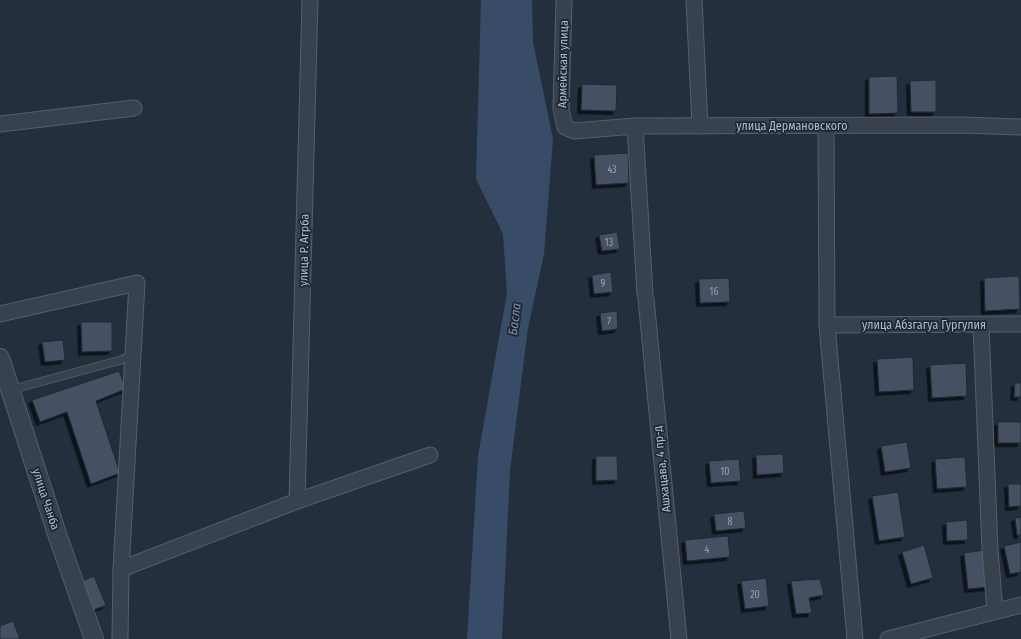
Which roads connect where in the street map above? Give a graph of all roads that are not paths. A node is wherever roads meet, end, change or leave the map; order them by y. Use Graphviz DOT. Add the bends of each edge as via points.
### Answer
graph roads {
  1 [pos="310,0"];
  2 [pos="564,0"];
  3 [pos="694,0"];
  4 [pos="134,108"];
  5 [pos="0,124"];
  6 [pos="635,126"];
  7 [pos="700,126"];
  8 [pos="826,126"];
  9 [pos="565,127"];
  10 [pos="1021,127"];
  11 [pos="0,314"];
  12 [pos="981,324"];
  13 [pos="1021,324"];
  14 [pos="828,325"];
  15 [pos="133,355"];
  16 [pos="0,358"];
  17 [pos="10,391"];
  18 [pos="430,455"];
  19 [pos="297,501"];
  20 [pos="121,568"];
  21 [pos="1021,605"];
  22 [pos="995,611"];
  23 [pos="94,639"];
  24 [pos="120,639"];
  25 [pos="679,639"];
  26 [pos="855,639"];
  27 [pos="888,639"];
  1 -- 19 [label="street, улица Р. Агрба"];
  2 -- 9 [label="street, Армейская улица" via="561,109"];
  3 -- 7 [label="street"];
  4 -- 5 [label="street"];
  6 -- 7 [label="street, улица Дермановского"];
  6 -- 9 [label="street, улица Дермановского" via="574,131"];
  6 -- 25 [label="street, Ашхацава, 4 пр-д" via="646,297"];
  7 -- 8 [label="street, улица Дермановского"];
  8 -- 10 [label="street, улица Дермановского"];
  8 -- 14 [label="street"];
  11 -- 15 [label="street" via="137,283"];
  12 -- 13 [label="street, улица Абзгагуа Гургулия"];
  12 -- 14 [label="street, улица Абзгагуа Гургулия"];
  12 -- 22 [label="street" via="990,550"];
  14 -- 26 [label="street"];
  15 -- 17 [label="lane"];
  15 -- 20 [label="street"];
  16 -- 17 [label="street, улица Чанба"];
  17 -- 23 [label="street, улица Чанба"];
  18 -- 19 [label="street"];
  19 -- 20 [label="street"];
  20 -- 24 [label="street"];
  21 -- 22 [label="street"];
  22 -- 27 [label="street"];
}
